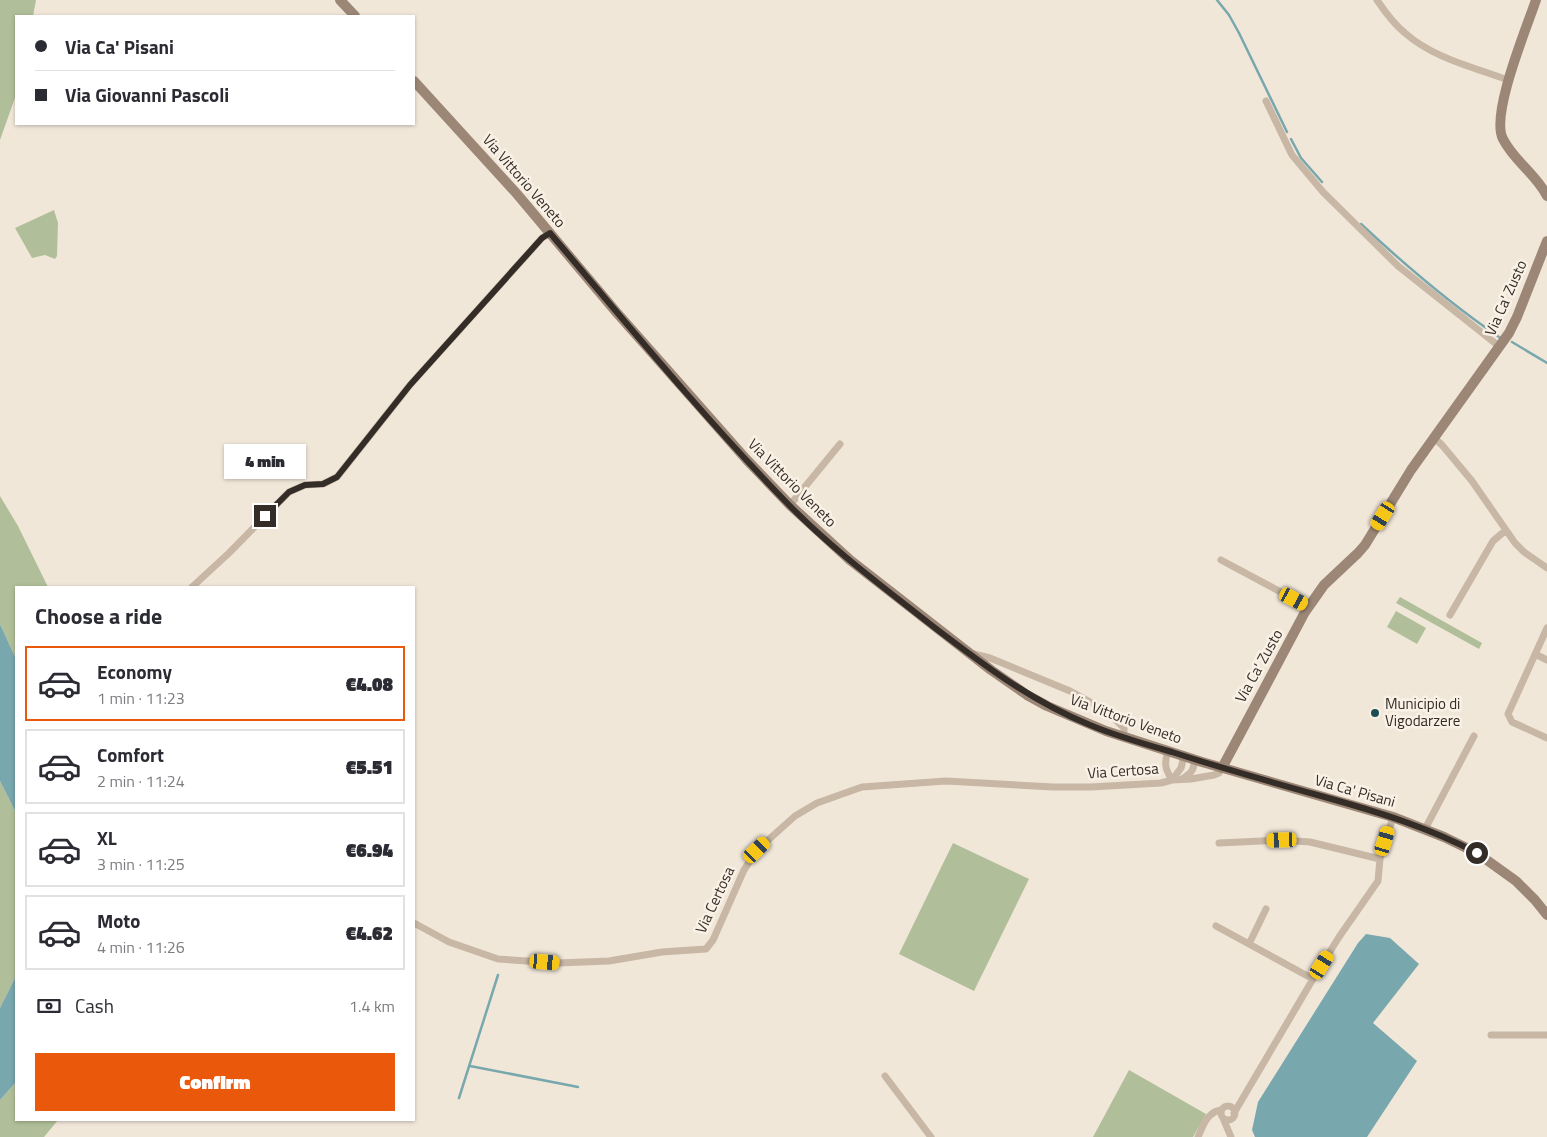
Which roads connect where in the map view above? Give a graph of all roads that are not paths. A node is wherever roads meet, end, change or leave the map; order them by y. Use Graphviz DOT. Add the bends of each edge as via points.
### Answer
graph roads {
  1 [pos="340,0"];
  2 [pos="1377,0"];
  3 [pos="1536,0"];
  4 [pos="354,15"];
  5 [pos="1508,80"];
  6 [pos="415,81"];
  7 [pos="1266,101"];
  8 [pos="1547,196"];
  9 [pos="550,233"];
  10 [pos="1547,241"];
  11 [pos="1500,347"];
  12 [pos="1434,438"];
  13 [pos="840,444"];
  14 [pos="790,506"];
  15 [pos="1506,530"];
  16 [pos="1221,560"];
  17 [pos="1547,568"];
  18 [pos="193,586"];
  19 [pos="1309,607"];
  20 [pos="1450,614"];
  21 [pos="1547,628"];
  22 [pos="968,653"];
  23 [pos="1535,654"];
  24 [pos="1547,660"];
  25 [pos="1474,736"];
  26 [pos="1124,738"];
  27 [pos="1547,738"];
  28 [pos="1168,751"];
  29 [pos="1189,758"];
  30 [pos="1222,768"];
  31 [pos="1246,775"];
  32 [pos="1182,779"];
  33 [pos="1172,780"];
  34 [pos="1393,817"];
  35 [pos="1425,829"];
  36 [pos="1219,843"];
  37 [pos="1380,859"];
  38 [pos="1266,909"];
  39 [pos="1547,915"];
  40 [pos="415,924"];
  41 [pos="1216,926"];
  42 [pos="1249,944"];
  43 [pos="1313,979"];
  44 [pos="1491,1035"];
  45 [pos="1547,1035"];
  46 [pos="885,1076"];
  47 [pos="1241,1099"];
  48 [pos="1227,1115"];
  49 [pos="1230,1134"];
  50 [pos="930,1137"];
  51 [pos="1198,1137"];
  1 -- 4 [label="main road"];
  2 -- 5 [label="street" via="1398,27 1416,43"];
  3 -- 5 [label="main road"];
  5 -- 8 [label="main road" via="1500,110 1501,136 1511,152 1542,185"];
  6 -- 9 [label="main road, Via Vittorio Veneto"];
  7 -- 11 [label="street" via="1292,155 1323,192 1398,266"];
  9 -- 14 [label="main road, Via Vittorio Veneto" via="617,313"];
  9 -- 18 [label="street" via="410,385 337,477 323,484 305,485 289,492"];
  10 -- 11 [label="main road, Via Ca' Zusto" via="1517,317"];
  11 -- 12 [label="main road, Via Ca' Zusto"];
  12 -- 15 [label="street" via="1472,481"];
  12 -- 19 [label="main road, Via Ca' Zusto" via="1365,545 1324,585"];
  13 -- 14 [label="street"];
  14 -- 22 [label="main road, Via Vittorio Veneto" via="850,560"];
  15 -- 17 [label="street" via="1524,552"];
  15 -- 20 [label="street" via="1493,541"];
  16 -- 19 [label="street"];
  19 -- 30 [label="main road, Via Ca' Zusto"];
  21 -- 23 [label="street"];
  22 -- 26 [label="main road, Via Vittorio Veneto" via="1047,706"];
  22 -- 26 [label="street" via="1002,663 1097,705 1124,728"];
  23 -- 24 [label="street"];
  23 -- 27 [label="street" via="1508,714 1512,722"];
  25 -- 35 [label="street"];
  26 -- 28 [label="main road, Via Vittorio Veneto"];
  28 -- 29 [label="main road, Via Vittorio Veneto"];
  28 -- 33 [label="street" via="1166,770"];
  29 -- 30 [label="main road, Via Vittorio Veneto"];
  29 -- 32 [label="street" via="1194,769"];
  29 -- 33 [label="street, Via Certosa"];
  30 -- 31 [label="main road, Via Vittorio Veneto"];
  30 -- 32 [label="street, Via Certosa" via="1214,775"];
  31 -- 34 [label="main road, Via Ca' Pisani"];
  32 -- 33 [label="street, Via Certosa"];
  33 -- 40 [label="street, Via Certosa" via="1161,784 1091,787 946,781 862,787 817,803 795,816 757,850 706,949 609,961 557,963 498,959 449,942"];
  34 -- 35 [label="main road, Via Ca' Pisani"];
  34 -- 37 [label="street"];
  35 -- 39 [label="main road, Via Ca' Pisani" via="1492,863 1516,881"];
  36 -- 37 [label="street" via="1310,842"];
  37 -- 43 [label="street" via="1378,881"];
  38 -- 42 [label="street"];
  41 -- 42 [label="street"];
  42 -- 43 [label="street"];
  43 -- 47 [label="street"];
  44 -- 45 [label="street"];
  46 -- 50 [label="street"];
  47 -- 48 [label="street" via="1240,1104"];
  47 -- 48 [label="street" via="1224,1107"];
  48 -- 49 [label="street"];
  48 -- 51 [label="street" via="1212,1113"];
}
